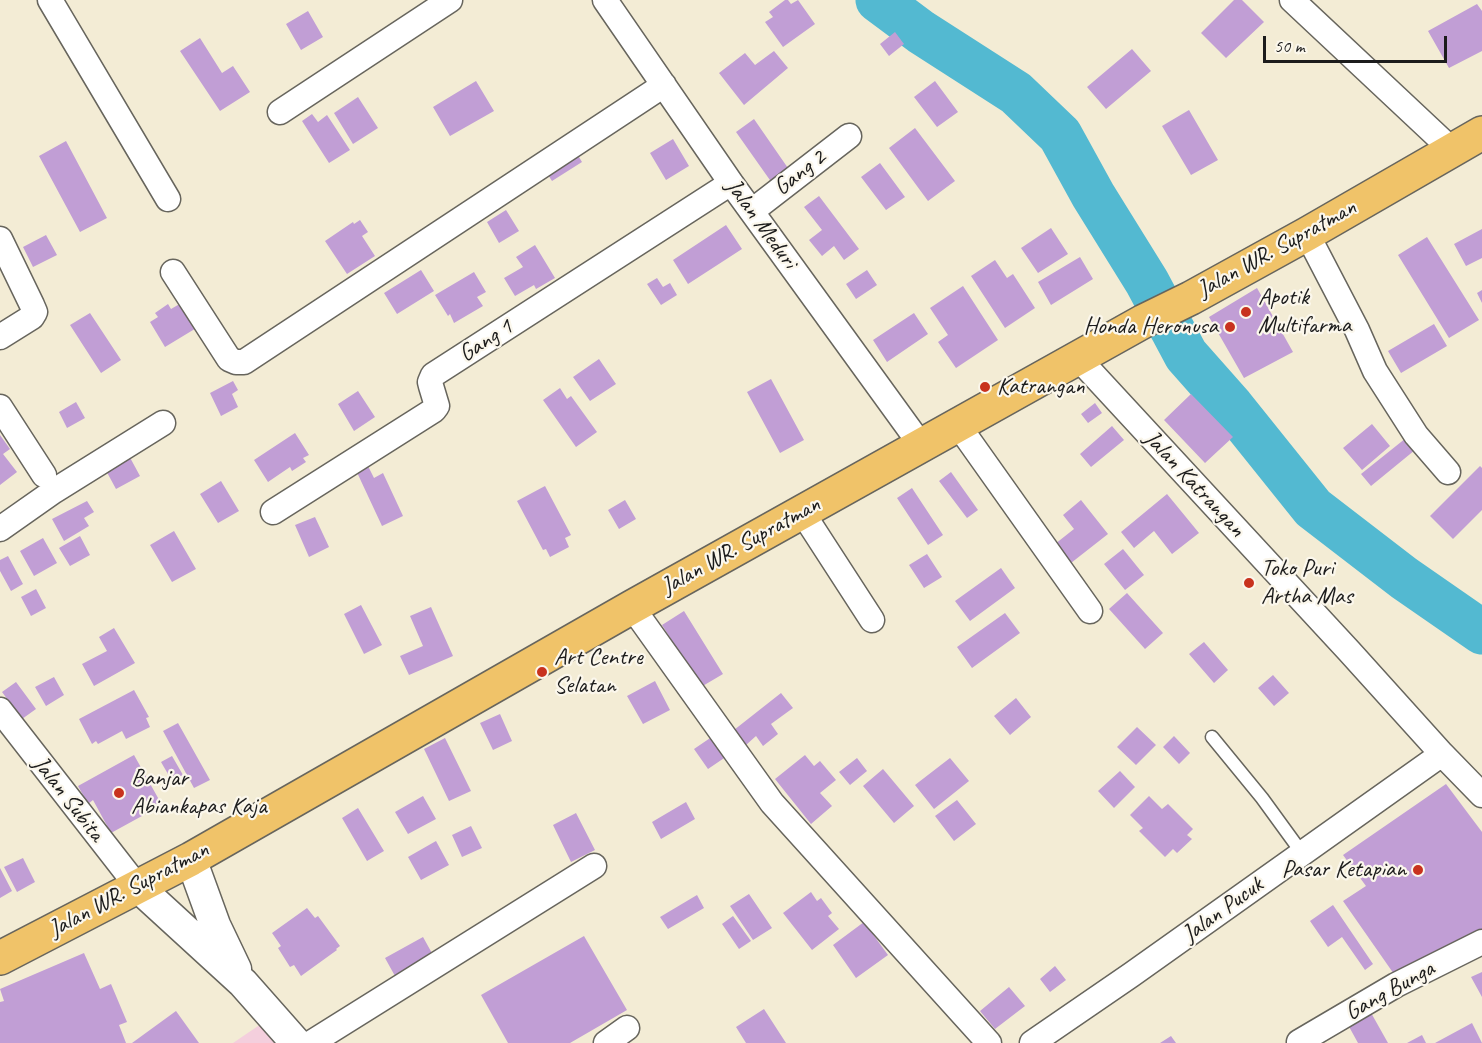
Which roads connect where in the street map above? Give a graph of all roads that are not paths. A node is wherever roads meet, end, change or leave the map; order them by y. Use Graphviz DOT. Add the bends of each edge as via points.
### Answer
graph roads {
  1 [pos="50,0"];
  2 [pos="450,0"];
  3 [pos="604,0"];
  4 [pos="1292,0"];
  5 [pos="664,85"];
  6 [pos="280,111"];
  7 [pos="849,136"];
  8 [pos="1471,145"];
  9 [pos="731,183"];
  10 [pos="168,199"];
  11 [pos="752,211"];
  12 [pos="1307,234"];
  13 [pos="0,239"];
  14 [pos="173,272"];
  15 [pos="0,337"];
  16 [pos="1078,358"];
  17 [pos="0,406"];
  18 [pos="163,423"];
  19 [pos="958,425"];
  20 [pos="921,445"];
  21 [pos="1448,472"];
  22 [pos="44,475"];
  23 [pos="273,512"];
  24 [pos="802,512"];
  25 [pos="0,529"];
  26 [pos="632,607"];
  27 [pos="1090,611"];
  28 [pos="872,620"];
  29 [pos="2,715"];
  30 [pos="1212,737"];
  31 [pos="1442,754"];
  32 [pos="1482,795"];
  33 [pos="1302,853"];
  34 [pos="190,859"];
  35 [pos="594,866"];
  36 [pos="137,886"];
  37 [pos="1482,942"];
  38 [pos="0,958"];
  39 [pos="243,983"];
  40 [pos="627,1028"];
  41 [pos="1062,1035"];
  42 [pos="1299,1042"];
  43 [pos="296,1043"];
  44 [pos="311,1043"];
  45 [pos="606,1043"];
  46 [pos="989,1043"];
  47 [pos="1032,1043"];
  1 -- 10 [label="street"];
  2 -- 6 [label="street"];
  3 -- 5 [label="street, Jalan Meduri"];
  4 -- 8 [label="street"];
  5 -- 9 [label="street, Jalan Meduri"];
  5 -- 14 [label="street" via="244,362 229,359"];
  7 -- 11 [label="street, Gang 2"];
  8 -- 12 [label="main road, Jalan WR. Supratman"];
  9 -- 11 [label="street, Jalan Meduri"];
  9 -- 23 [label="street, Gang 1" via="432,375 430,382 437,406 434,410"];
  11 -- 20 [label="street, Jalan Meduri"];
  12 -- 16 [label="main road, Jalan WR. Supratman"];
  12 -- 21 [label="street" via="1376,371 1416,435"];
  13 -- 15 [label="street" via="34,312"];
  16 -- 19 [label="main road, Jalan WR. Supratman"];
  16 -- 31 [label="street, Jalan Katrangan"];
  17 -- 22 [label="street"];
  18 -- 25 [label="street"];
  19 -- 20 [label="main road, Jalan WR. Supratman"];
  19 -- 27 [label="street"];
  20 -- 24 [label="main road, Jalan WR. Supratman"];
  24 -- 26 [label="main road, Jalan WR. Supratman"];
  24 -- 28 [label="street"];
  26 -- 34 [label="main road, Jalan WR. Supratman"];
  26 -- 46 [label="street" via="772,803"];
  29 -- 36 [label="street, Jalan Subita"];
  30 -- 33 [label="lane"];
  31 -- 32 [label="street, Jalan Katrangan"];
  31 -- 33 [label="street, Jalan Pucuk"];
  33 -- 41 [label="street, Jalan Pucuk" via="1131,975"];
  34 -- 36 [label="main road, Jalan WR. Supratman"];
  34 -- 39 [label="street"];
  35 -- 44 [label="street"];
  36 -- 38 [label="main road, Jalan WR. Supratman"];
  36 -- 39 [label="street"];
  37 -- 42 [label="street, Gang Bunga" via="1396,985"];
  39 -- 43 [label="street"];
  40 -- 45 [label="street"];
  41 -- 47 [label="street, Jalan Pucuk"];
}
